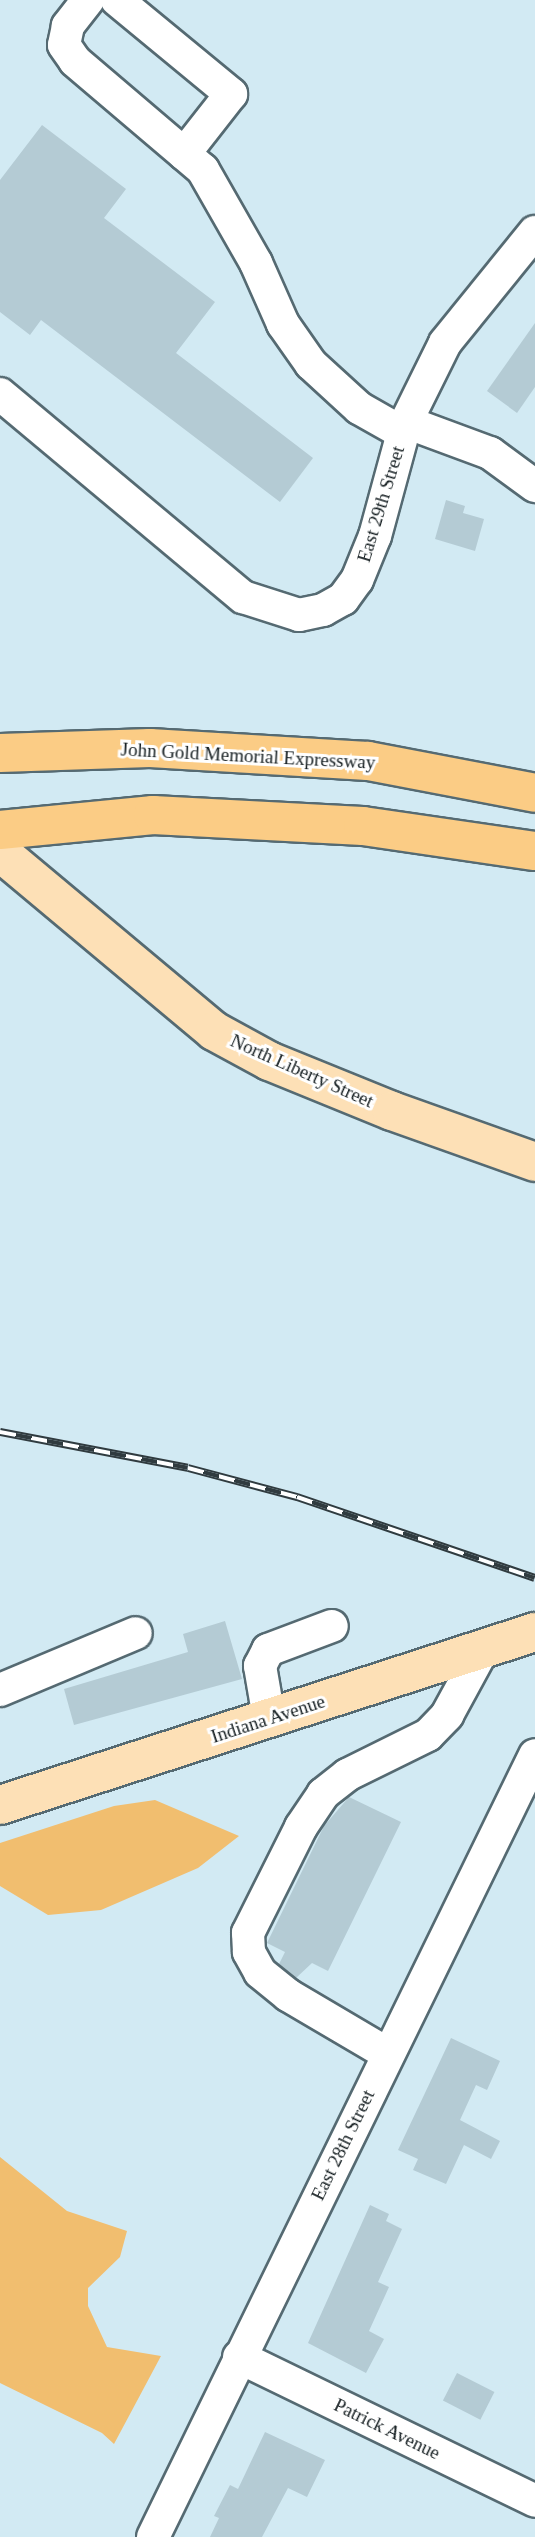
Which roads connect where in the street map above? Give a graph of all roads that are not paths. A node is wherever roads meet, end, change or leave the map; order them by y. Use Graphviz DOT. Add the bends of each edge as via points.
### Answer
graph roads {
  1 [pos="88,0"];
  2 [pos="117,0"];
  3 [pos="184,154"];
  4 [pos="535,232"];
  5 [pos="1,396"];
  6 [pos="405,427"];
  7 [pos="535,486"];
  8 [pos="0,753"];
  9 [pos="535,793"];
  10 [pos="0,830"];
  11 [pos="535,851"];
  12 [pos="0,852"];
  13 [pos="535,1162"];
  14 [pos="332,1626"];
  15 [pos="535,1632"];
  16 [pos="136,1633"];
  17 [pos="483,1649"];
  18 [pos="0,1690"];
  19 [pos="269,1718"];
  20 [pos="535,1755"];
  21 [pos="0,1805"];
  22 [pos="388,2054"];
  23 [pos="239,2357"];
  24 [pos="535,2501"];
  25 [pos="153,2537"];
  1 -- 3 [label="street" via="68,26 64,45 75,61"];
  2 -- 3 [label="street" via="231,93"];
  3 -- 6 [label="street" via="203,170 256,263 283,324 311,364 359,408"];
  4 -- 6 [label="street, East 29th Street" via="445,343"];
  5 -- 6 [label="street, East 29th Street" via="243,597 299,615 334,606 357,580 375,536"];
  6 -- 7 [label="street" via="490,453"];
  8 -- 9 [label="highway, John Gold Memorial Expressway" via="150,748 368,761"];
  10 -- 11 [label="highway" via="153,815 363,825"];
  12 -- 13 [label="main road, North Liberty Street" via="214,1031 269,1061"];
  14 -- 19 [label="street" via="268,1650 260,1666"];
  15 -- 17 [label="main road, Indiana Avenue"];
  16 -- 18 [label="street"];
  17 -- 19 [label="main road, Indiana Avenue"];
  17 -- 22 [label="street" via="447,1715 428,1735 347,1775 323,1794 301,1826 248,1933 249,1952 260,1972 288,1995"];
  19 -- 21 [label="main road, Indiana Avenue"];
  20 -- 22 [label="street, East 28th Street"];
  22 -- 23 [label="street, East 28th Street"];
  23 -- 24 [label="street, Patrick Avenue"];
  23 -- 25 [label="street, East 28th Street"];
}
